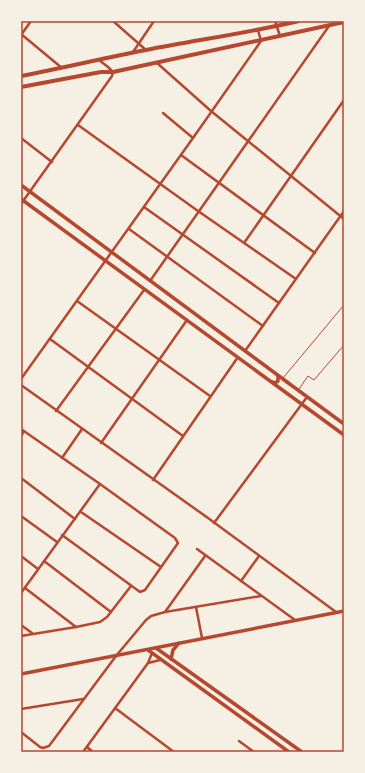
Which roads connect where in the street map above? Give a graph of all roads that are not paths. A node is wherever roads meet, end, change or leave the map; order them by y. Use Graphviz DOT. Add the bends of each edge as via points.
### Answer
graph roads {
  1 [pos="31,21"];
  2 [pos="113,21"];
  3 [pos="154,21"];
  4 [pos="299,21"];
  5 [pos="276,22"];
  6 [pos="344,22"];
  7 [pos="329,25"];
  8 [pos="258,30"];
  9 [pos="21,35"];
  10 [pos="280,36"];
  11 [pos="261,41"];
  12 [pos="138,43"];
  13 [pos="146,50"];
  14 [pos="132,53"];
  15 [pos="100,60"];
  16 [pos="157,63"];
  17 [pos="63,68"];
  18 [pos="113,72"];
  19 [pos="21,76"];
  20 [pos="21,87"];
  21 [pos="344,100"];
  22 [pos="211,111"];
  23 [pos="163,113"];
  24 [pos="78,125"];
  25 [pos="21,138"];
  26 [pos="193,138"];
  27 [pos="249,141"];
  28 [pos="181,155"];
  29 [pos="52,162"];
  30 [pos="291,175"];
  31 [pos="218,183"];
  32 [pos="160,184"];
  33 [pos="21,185"];
  34 [pos="30,192"];
  35 [pos="22,201"];
  36 [pos="144,207"];
  37 [pos="344,211"];
  38 [pos="198,212"];
  39 [pos="263,216"];
  40 [pos="341,216"];
  41 [pos="344,219"];
  42 [pos="129,229"];
  43 [pos="182,236"];
  44 [pos="244,243"];
  45 [pos="112,253"];
  46 [pos="314,253"];
  47 [pos="167,258"];
  48 [pos="106,261"];
  49 [pos="296,279"];
  50 [pos="150,281"];
  51 [pos="144,290"];
  52 [pos="77,300"];
  53 [pos="279,303"];
  54 [pos="344,305"];
  55 [pos="187,320"];
  56 [pos="263,326"];
  57 [pos="115,328"];
  58 [pos="50,339"];
  59 [pos="344,345"];
  60 [pos="245,351"];
  61 [pos="238,357"];
  62 [pos="160,360"];
  63 [pos="87,367"];
  64 [pos="278,376"];
  65 [pos="21,379"];
  66 [pos="282,379"];
  67 [pos="273,382"];
  68 [pos="21,385"];
  69 [pos="298,390"];
  70 [pos="210,396"];
  71 [pos="307,396"];
  72 [pos="132,399"];
  73 [pos="302,404"];
  74 [pos="56,411"];
  75 [pos="344,424"];
  76 [pos="21,429"];
  77 [pos="82,429"];
  78 [pos="24,431"];
  79 [pos="344,435"];
  80 [pos="21,436"];
  81 [pos="183,436"];
  82 [pos="101,443"];
  83 [pos="62,458"];
  84 [pos="21,478"];
  85 [pos="153,480"];
  86 [pos="100,484"];
  87 [pos="81,512"];
  88 [pos="21,516"];
  89 [pos="75,519"];
  90 [pos="214,523"];
  91 [pos="62,535"];
  92 [pos="57,542"];
  93 [pos="197,549"];
  94 [pos="21,556"];
  95 [pos="205,556"];
  96 [pos="259,556"];
  97 [pos="44,561"];
  98 [pos="161,567"];
  99 [pos="38,569"];
  100 [pos="241,581"];
  101 [pos="130,586"];
  102 [pos="25,588"];
  103 [pos="21,593"];
  104 [pos="261,596"];
  105 [pos="196,607"];
  106 [pos="344,611"];
  107 [pos="111,612"];
  108 [pos="164,612"];
  109 [pos="337,612"];
  110 [pos="295,620"];
  111 [pos="21,625"];
  112 [pos="76,627"];
  113 [pos="33,634"];
  114 [pos="21,636"];
  115 [pos="202,638"];
  116 [pos="180,643"];
  117 [pos="156,648"];
  118 [pos="148,650"];
  119 [pos="152,653"];
  120 [pos="116,656"];
  121 [pos="171,659"];
  122 [pos="162,660"];
  123 [pos="148,663"];
  124 [pos="21,674"];
  125 [pos="83,699"];
  126 [pos="115,708"];
  127 [pos="21,709"];
  128 [pos="21,732"];
  129 [pos="239,741"];
  130 [pos="87,747"];
  131 [pos="83,752"];
  132 [pos="93,752"];
  133 [pos="174,752"];
  134 [pos="254,752"];
  135 [pos="289,752"];
  136 [pos="302,752"];
  1 -- 9 [label="street"];
  2 -- 12 [label="street"];
  3 -- 12 [label="street"];
  4 -- 5 [label="highway"];
  5 -- 8 [label="highway"];
  5 -- 10 [label="street"];
  6 -- 7 [label="highway"];
  7 -- 10 [label="highway"];
  7 -- 27 [label="street"];
  8 -- 11 [label="street"];
  8 -- 13 [label="highway"];
  9 -- 17 [label="street"];
  10 -- 11 [label="highway"];
  11 -- 16 [label="highway"];
  11 -- 22 [label="street"];
  12 -- 13 [label="street"];
  12 -- 14 [label="street"];
  13 -- 14 [label="highway"];
  14 -- 15 [label="highway"];
  15 -- 17 [label="highway"];
  15 -- 18 [label="street"];
  16 -- 18 [label="highway"];
  16 -- 22 [label="street"];
  17 -- 19 [label="highway"];
  18 -- 20 [label="highway"];
  18 -- 24 [label="street"];
  21 -- 30 [label="street"];
  22 -- 26 [label="street"];
  22 -- 27 [label="street"];
  23 -- 26 [label="street"];
  24 -- 29 [label="street"];
  24 -- 32 [label="street"];
  25 -- 29 [label="street"];
  26 -- 28 [label="street"];
  27 -- 30 [label="street"];
  27 -- 31 [label="street"];
  28 -- 31 [label="street"];
  28 -- 32 [label="street"];
  29 -- 34 [label="street"];
  30 -- 39 [label="street"];
  30 -- 40 [label="street"];
  31 -- 38 [label="street"];
  31 -- 39 [label="street"];
  32 -- 36 [label="street"];
  32 -- 38 [label="street"];
  33 -- 34 [label="main road"];
  34 -- 35 [label="street"];
  34 -- 45 [label="main road"];
  35 -- 48 [label="main road"];
  36 -- 42 [label="street"];
  36 -- 43 [label="street"];
  37 -- 40 [label="street"];
  38 -- 43 [label="street"];
  38 -- 44 [label="street"];
  39 -- 44 [label="street"];
  39 -- 46 [label="street"];
  40 -- 41 [label="street"];
  40 -- 46 [label="street"];
  42 -- 45 [label="street"];
  42 -- 47 [label="street"];
  43 -- 47 [label="street"];
  43 -- 53 [label="street"];
  44 -- 49 [label="street"];
  45 -- 48 [label="street"];
  45 -- 50 [label="main road"];
  46 -- 49 [label="street"];
  47 -- 50 [label="street"];
  47 -- 56 [label="street"];
  48 -- 51 [label="main road"];
  48 -- 52 [label="street"];
  49 -- 53 [label="street"];
  50 -- 60 [label="main road"];
  51 -- 55 [label="main road"];
  51 -- 57 [label="street"];
  52 -- 57 [label="street"];
  52 -- 58 [label="street"];
  53 -- 56 [label="street"];
  54 -- 66 [label="lane"];
  55 -- 61 [label="main road"];
  55 -- 62 [label="street"];
  56 -- 60 [label="street"];
  57 -- 62 [label="street"];
  57 -- 63 [label="street"];
  58 -- 63 [label="street"];
  58 -- 65 [label="street"];
  59 -- 69 [label="lane" via="314,380 308,376"];
  60 -- 64 [label="main road"];
  61 -- 67 [label="main road"];
  61 -- 70 [label="street"];
  62 -- 70 [label="street"];
  62 -- 72 [label="street"];
  63 -- 72 [label="street"];
  63 -- 74 [label="street"];
  64 -- 66 [label="main road"];
  64 -- 67 [label="main road" via="278,381"];
  66 -- 69 [label="main road"];
  67 -- 73 [label="main road"];
  68 -- 74 [label="street"];
  69 -- 71 [label="main road"];
  70 -- 81 [label="street"];
  71 -- 73 [label="street"];
  71 -- 75 [label="main road"];
  72 -- 81 [label="street"];
  72 -- 82 [label="street"];
  73 -- 79 [label="main road"];
  73 -- 90 [label="street"];
  74 -- 77 [label="street"];
  76 -- 78 [label="street"];
  77 -- 82 [label="street"];
  77 -- 83 [label="street"];
  78 -- 80 [label="street"];
  78 -- 83 [label="street"];
  81 -- 85 [label="street"];
  82 -- 85 [label="street"];
  83 -- 86 [label="street"];
  84 -- 89 [label="street"];
  85 -- 90 [label="street"];
  86 -- 87 [label="street"];
  86 -- 98 [label="street" via="177,539 176,545"];
  87 -- 89 [label="street"];
  87 -- 98 [label="street"];
  88 -- 92 [label="street"];
  89 -- 91 [label="street"];
  90 -- 96 [label="street"];
  91 -- 92 [label="street"];
  91 -- 101 [label="street"];
  92 -- 97 [label="street"];
  93 -- 95 [label="street"];
  94 -- 99 [label="street"];
  95 -- 100 [label="street"];
  95 -- 108 [label="street"];
  96 -- 100 [label="street"];
  96 -- 109 [label="street"];
  97 -- 99 [label="street"];
  97 -- 107 [label="street"];
  98 -- 101 [label="street" via="143,591"];
  99 -- 102 [label="street"];
  100 -- 104 [label="street"];
  101 -- 107 [label="street"];
  102 -- 103 [label="street"];
  102 -- 112 [label="street"];
  104 -- 105 [label="street"];
  104 -- 110 [label="street"];
  105 -- 108 [label="street"];
  105 -- 115 [label="street"];
  106 -- 109 [label="main road"];
  107 -- 112 [label="street" via="100,622"];
  108 -- 120 [label="street" via="146,620"];
  109 -- 110 [label="main road"];
  110 -- 115 [label="main road"];
  111 -- 113 [label="street"];
  112 -- 113 [label="street"];
  113 -- 114 [label="street"];
  115 -- 116 [label="main road"];
  116 -- 117 [label="main road"];
  116 -- 121 [label="main road" via="173,650"];
  117 -- 118 [label="main road"];
  117 -- 121 [label="main road"];
  118 -- 119 [label="main road"];
  118 -- 120 [label="main road"];
  119 -- 122 [label="main road"];
  119 -- 123 [label="street"];
  120 -- 124 [label="main road"];
  120 -- 125 [label="street"];
  121 -- 136 [label="main road"];
  122 -- 123 [label="street"];
  122 -- 135 [label="main road"];
  123 -- 126 [label="street"];
  125 -- 127 [label="street"];
  125 -- 128 [label="street" via="49,746 40,747"];
  126 -- 130 [label="street"];
  126 -- 133 [label="street"];
  129 -- 134 [label="street"];
  130 -- 131 [label="street"];
  130 -- 132 [label="street"];
}
